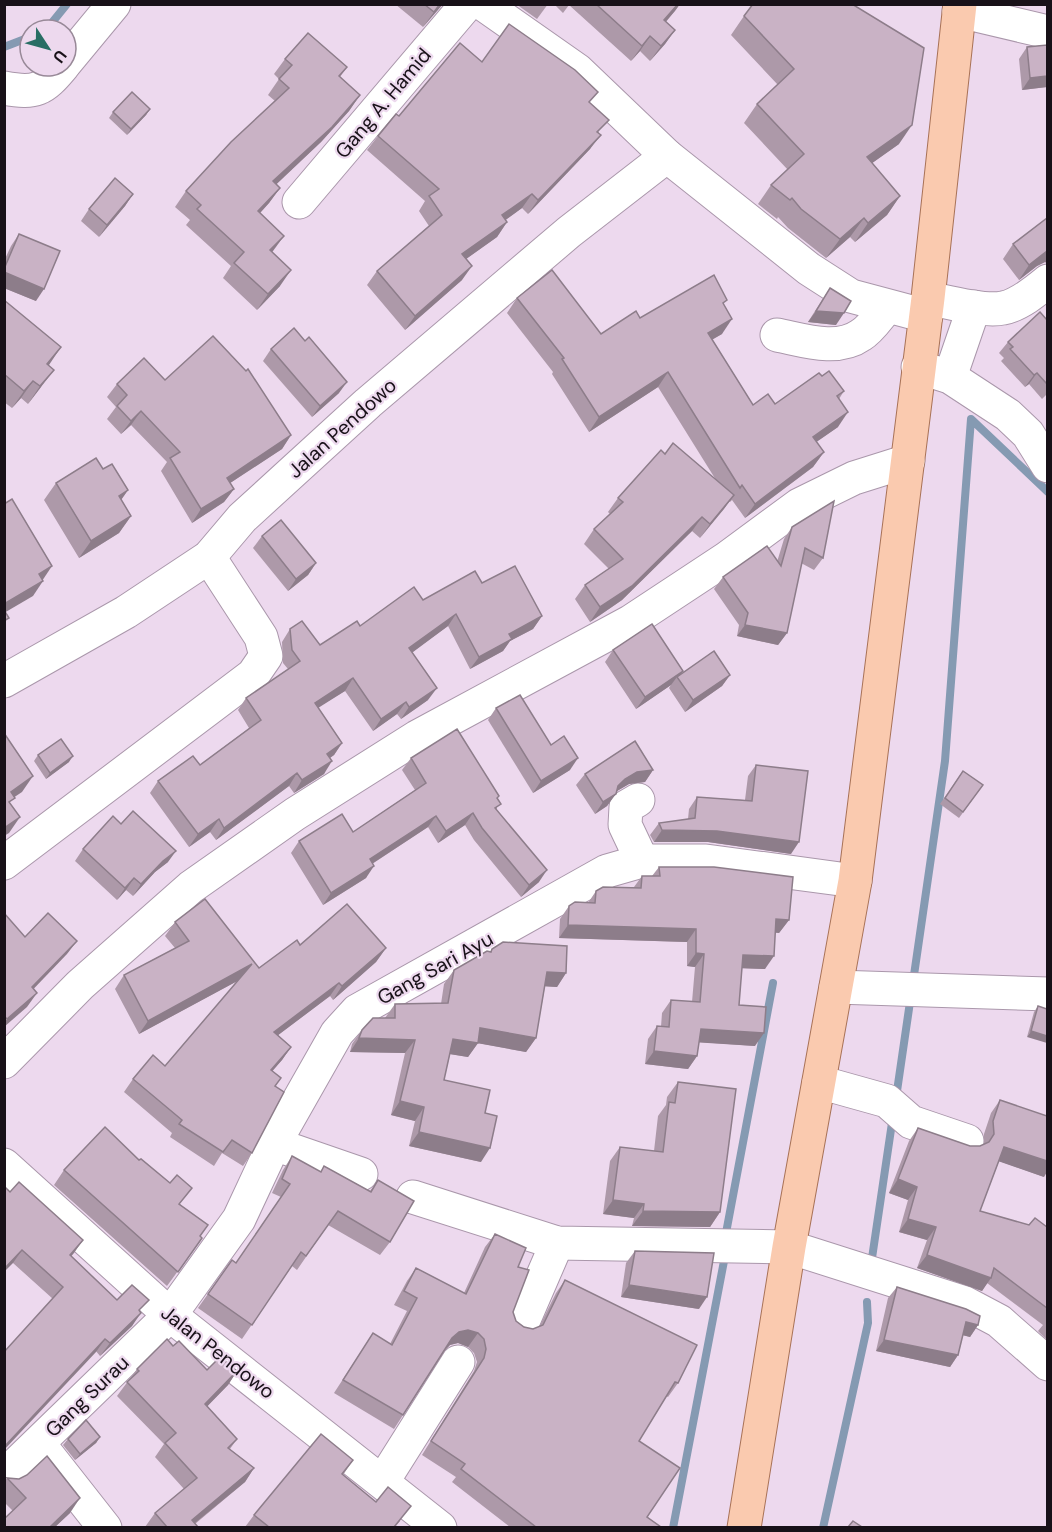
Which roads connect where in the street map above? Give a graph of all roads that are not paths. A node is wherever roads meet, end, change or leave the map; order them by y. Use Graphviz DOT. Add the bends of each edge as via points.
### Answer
graph roads {
  1 [pos="114,4"];
  2 [pos="466,4"];
  3 [pos="483,4"];
  4 [pos="960,8"];
  5 [pos="1047,32"];
  6 [pos="78,48"];
  7 [pos="53,78"];
  8 [pos="4,88"];
  9 [pos="667,156"];
  10 [pos="299,202"];
  11 [pos="1047,280"];
  12 [pos="887,307"];
  13 [pos="927,307"];
  14 [pos="974,307"];
  15 [pos="777,335"];
  16 [pos="918,368"];
  17 [pos="950,377"];
  18 [pos="908,461"];
  19 [pos="1047,466"];
  20 [pos="209,557"];
  21 [pos="4,681"];
  22 [pos="638,800"];
  23 [pos="642,861"];
  24 [pos="4,862"];
  25 [pos="855,881"];
  26 [pos="836,987"];
  27 [pos="1047,994"];
  28 [pos="4,1062"];
  29 [pos="819,1082"];
  30 [pos="967,1141"];
  31 [pos="274,1144"];
  32 [pos="4,1165"];
  33 [pos="361,1174"];
  34 [pos="413,1197"];
  35 [pos="557,1243"];
  36 [pos="789,1247"];
  37 [pos="170,1315"];
  38 [pos="522,1324"];
  39 [pos="458,1362"];
  40 [pos="1047,1364"];
  41 [pos="39,1444"];
  42 [pos="4,1476"];
  43 [pos="383,1481"];
  44 [pos="105,1527"];
  45 [pos="440,1527"];
  46 [pos="744,1527"];
  1 -- 6 [label="street"];
  2 -- 10 [label="street, Gang A. Hamid"];
  3 -- 9 [label="street" via="578,70"];
  4 -- 5 [label="street"];
  4 -- 13 [label="main road"];
  7 -- 8 [label="street" via="46,86 30,91"];
  9 -- 12 [label="street" via="809,269 851,296"];
  9 -- 20 [label="street, Jalan Pendowo" via="569,232 368,403 242,518"];
  11 -- 14 [label="street" via="1003,308"];
  12 -- 13 [label="street"];
  12 -- 15 [label="street" via="862,335 848,341 830,344"];
  13 -- 14 [label="street"];
  13 -- 16 [label="main road"];
  14 -- 17 [label="street"];
  16 -- 17 [label="street"];
  16 -- 18 [label="main road"];
  17 -- 19 [label="street" via="1028,434"];
  18 -- 25 [label="main road"];
  18 -- 28 [label="street" via="854,478 799,505 630,622 417,737 295,814 191,887 80,985"];
  20 -- 21 [label="street, Jalan Pendowo" via="126,612"];
  20 -- 24 [label="street" via="261,637 266,656 254,675"];
  22 -- 23 [label="street" via="626,807 625,825"];
  23 -- 25 [label="street, Gang Sari Ayu" via="706,861"];
  23 -- 31 [label="street, Gang Sari Ayu" via="607,871 357,1011 337,1033"];
  25 -- 26 [label="main road"];
  26 -- 27 [label="street"];
  26 -- 29 [label="main road"];
  29 -- 30 [label="street"];
  29 -- 36 [label="main road"];
  31 -- 33 [label="street"];
  31 -- 37 [label="street, Gang Sari Ayu" via="239,1219"];
  32 -- 37 [label="street, Jalan Pendowo"];
  34 -- 35 [label="street"];
  35 -- 36 [label="street"];
  35 -- 38 [label="street"];
  36 -- 40 [label="street" via="965,1303 999,1321"];
  36 -- 46 [label="main road"];
  37 -- 41 [label="street, Gang Surau"];
  37 -- 43 [label="street, Jalan Pendowo"];
  39 -- 43 [label="street"];
  41 -- 42 [label="street, Gang Surau"];
  41 -- 44 [label="street"];
  43 -- 45 [label="street, Jalan Pendowo"];
}
